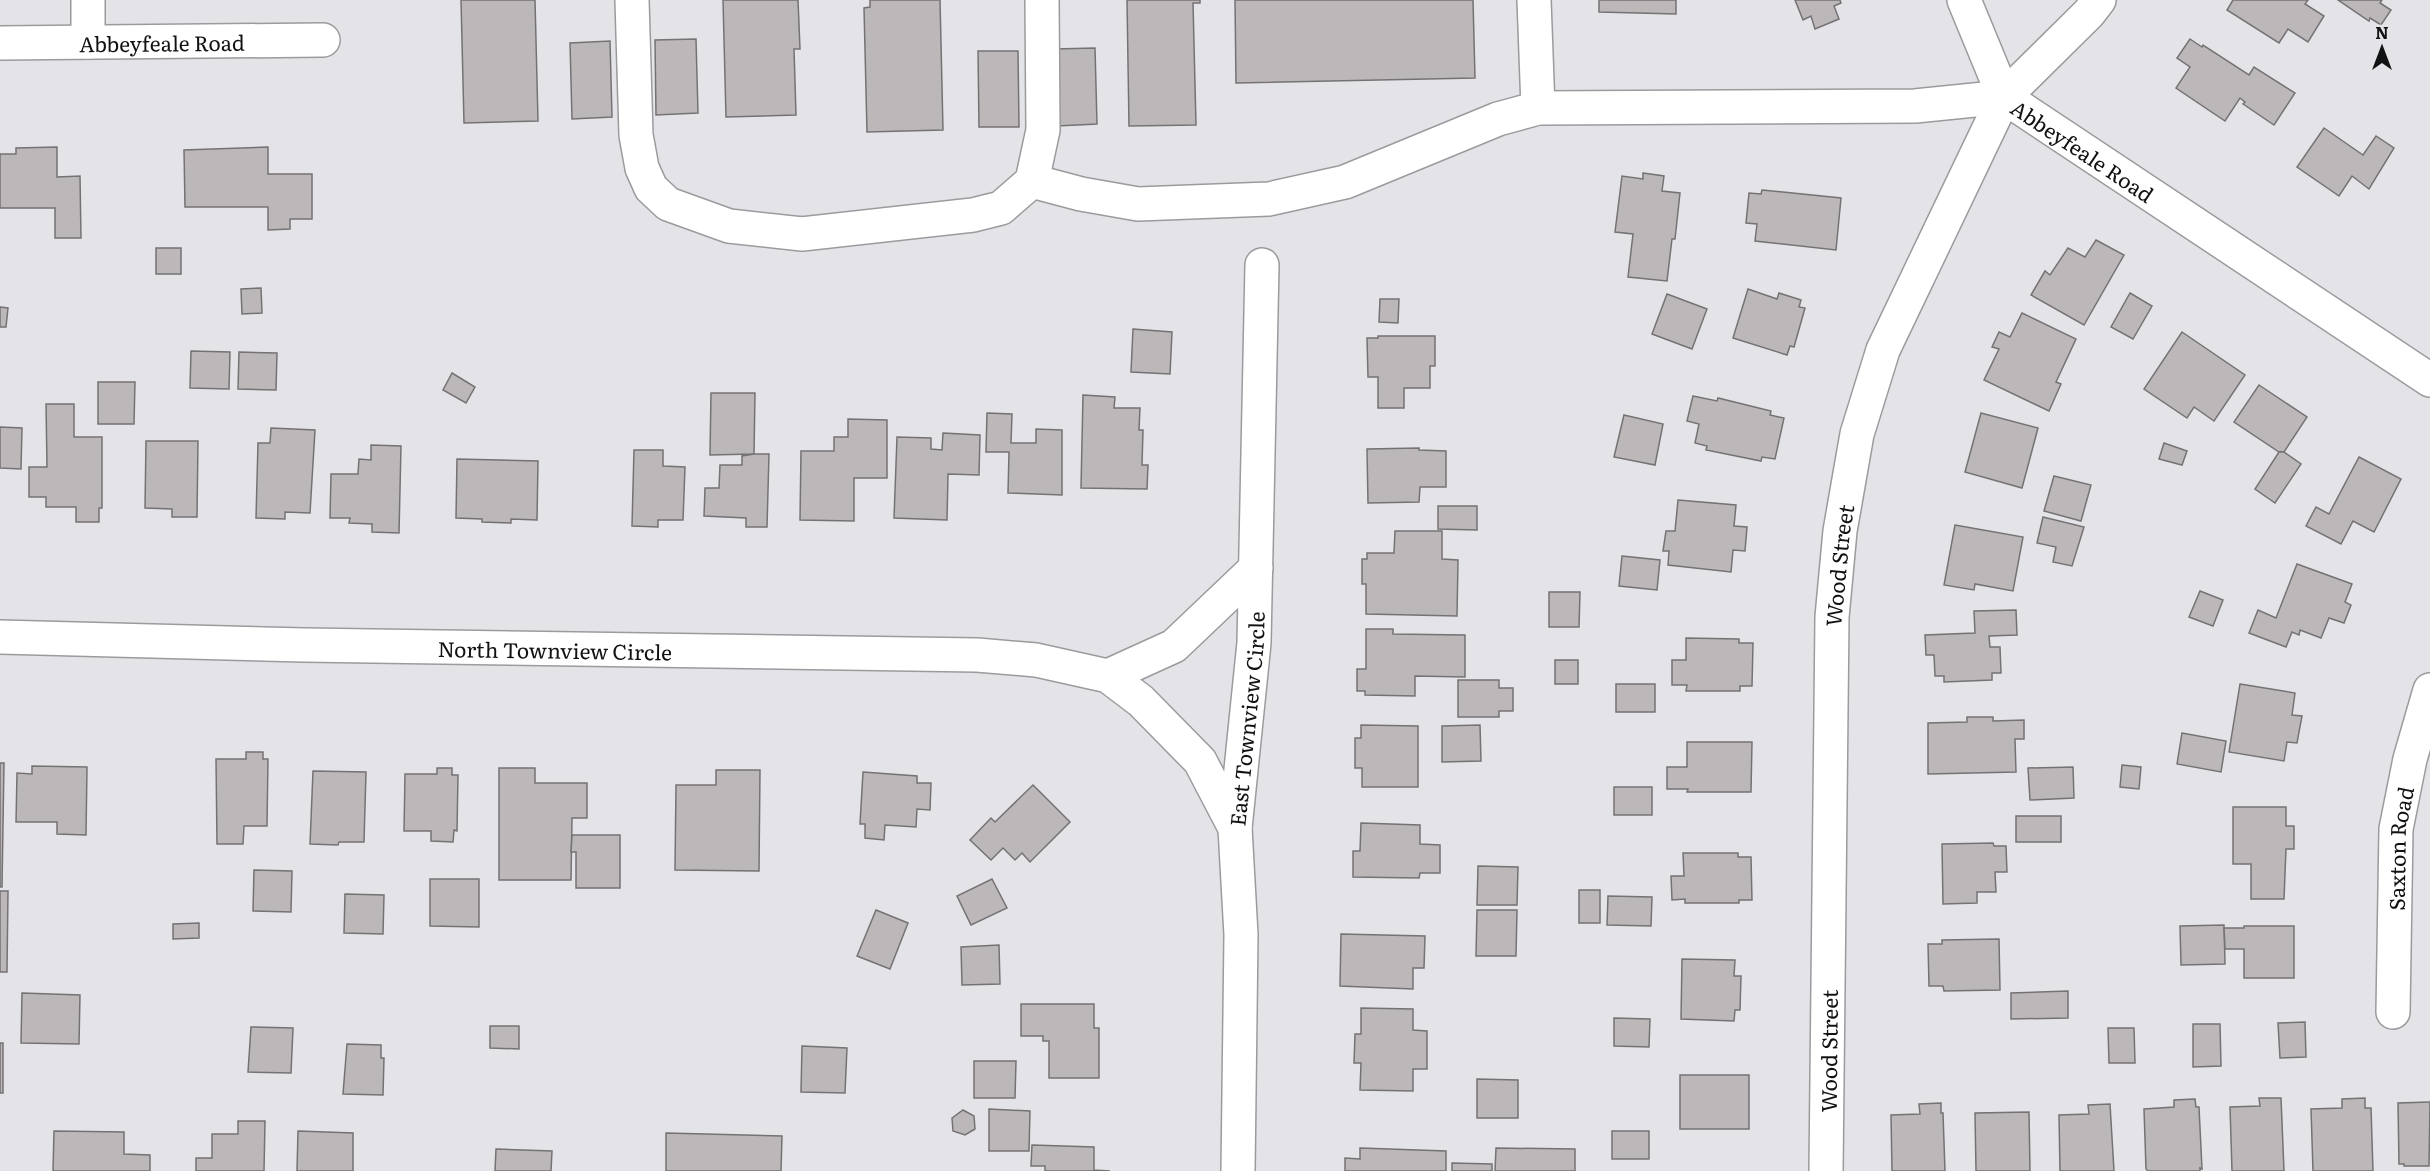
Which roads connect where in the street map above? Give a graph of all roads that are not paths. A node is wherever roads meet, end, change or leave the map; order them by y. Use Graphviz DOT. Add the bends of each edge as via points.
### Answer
graph roads {
  1 [pos="88,0"];
  2 [pos="632,0"];
  3 [pos="1042,0"];
  4 [pos="1534,0"];
  5 [pos="1964,0"];
  6 [pos="2098,0"];
  7 [pos="323,40"];
  8 [pos="88,42"];
  9 [pos="0,43"];
  10 [pos="2004,97"];
  11 [pos="1538,108"];
  12 [pos="1032,181"];
  13 [pos="1262,265"];
  14 [pos="2430,380"];
  15 [pos="1256,568"];
  16 [pos="0,637"];
  17 [pos="1108,675"];
  18 [pos="2430,690"];
  19 [pos="1235,828"];
  20 [pos="2393,1012"];
  21 [pos="1238,1171"];
  22 [pos="1827,1171"];
  1 -- 8 [label="street"];
  2 -- 12 [label="street" via="636,135 642,168 651,188 668,204 729,226 802,234 973,215 1001,208"];
  3 -- 12 [label="street" via="1043,130"];
  4 -- 11 [label="street"];
  5 -- 10 [label="street"];
  6 -- 10 [label="street" via="2090,13"];
  7 -- 8 [label="street, Abbeyfeale Road"];
  8 -- 9 [label="street, Abbeyfeale Road"];
  10 -- 11 [label="street, Abbeyfeale Road" via="1915,106"];
  10 -- 14 [label="street, Abbeyfeale Road"];
  10 -- 22 [label="street, Wood Street" via="1883,350 1857,434 1840,531 1832,617"];
  11 -- 12 [label="street, Abbeyfeale Road" via="1498,119 1346,182 1269,199 1138,204"];
  13 -- 15 [label="street, East Townview Circle"];
  15 -- 17 [label="street" via="1174,646"];
  15 -- 19 [label="street, East Townview Circle" via="1254,643"];
  16 -- 17 [label="street, North Townview Circle" via="977,655 1036,660"];
  17 -- 19 [label="street, North Townview Circle" via="1141,701 1200,761"];
  18 -- 20 [label="street, Saxton Road" via="2410,759 2396,829"];
  19 -- 21 [label="street, East Townview Circle" via="1240,935"];
}
